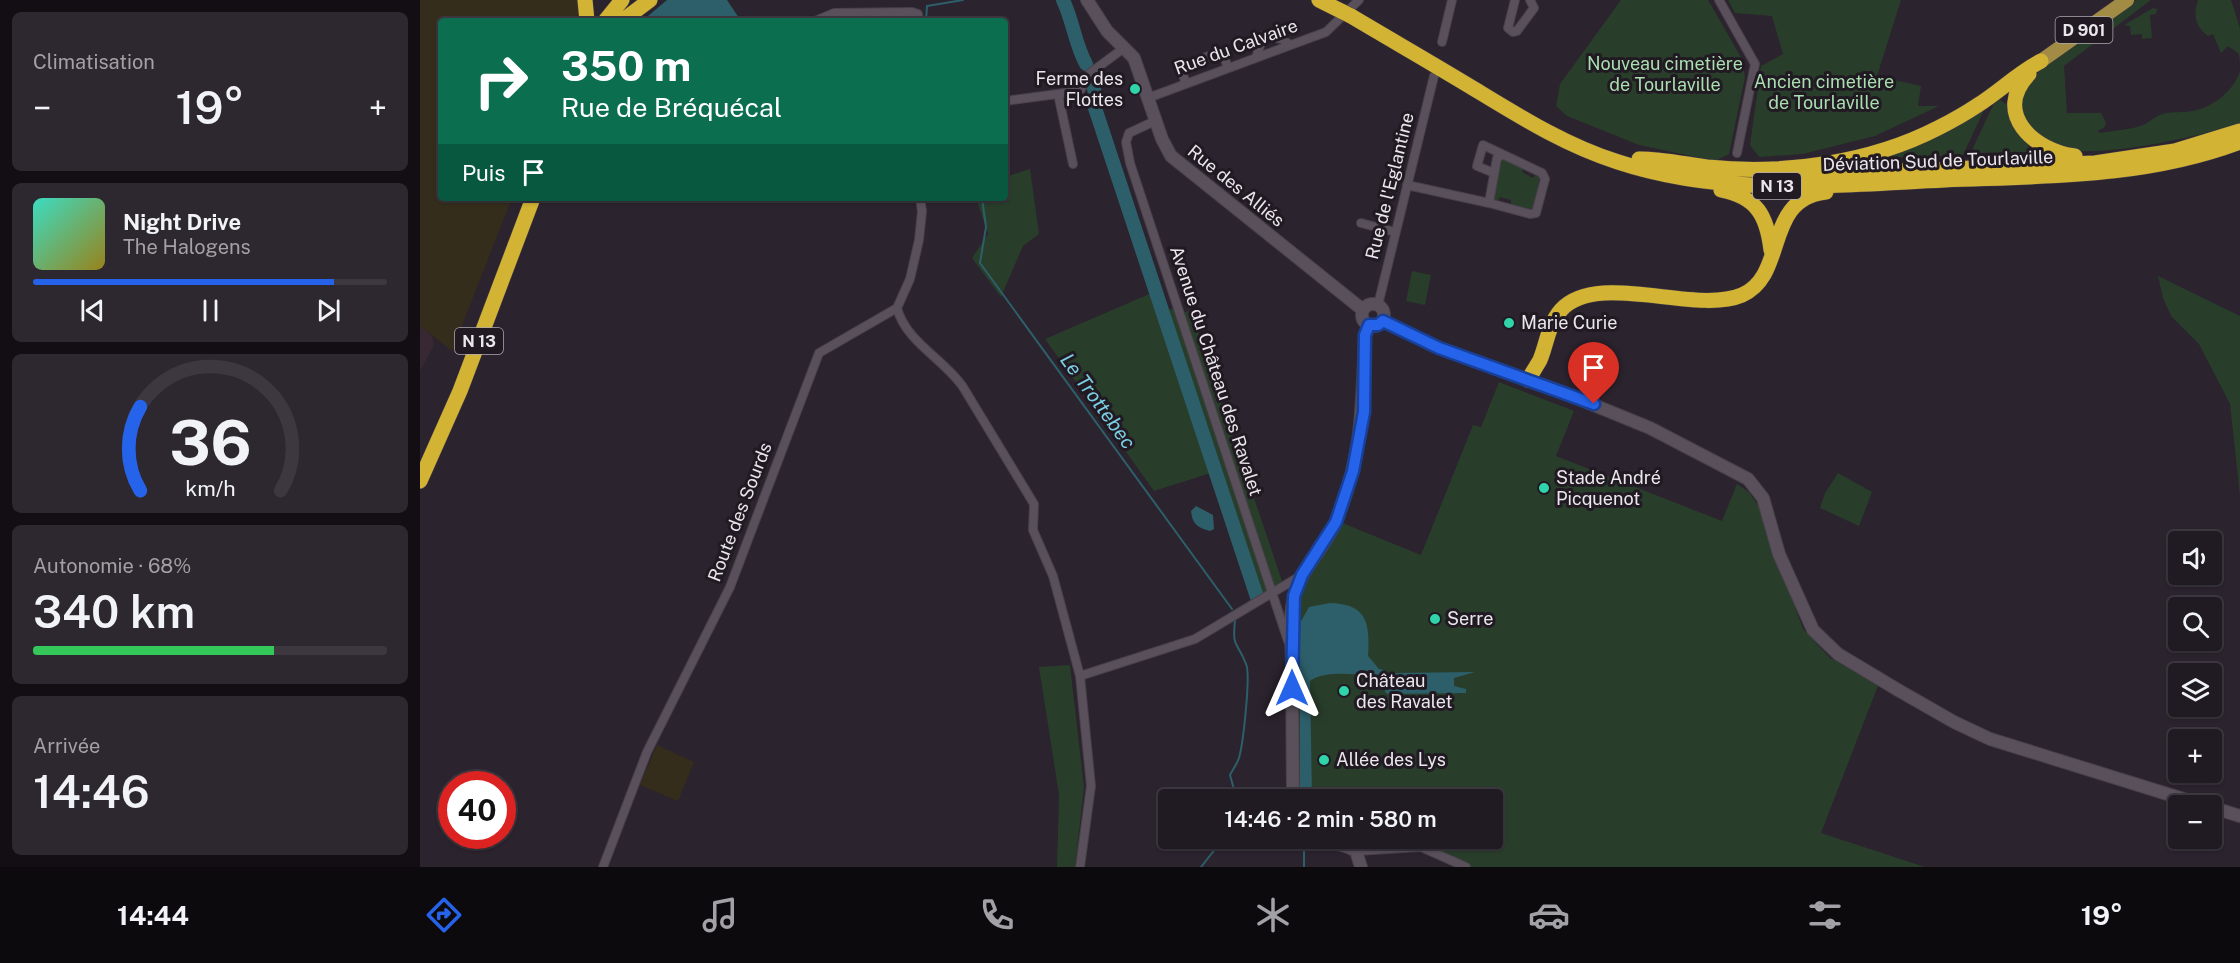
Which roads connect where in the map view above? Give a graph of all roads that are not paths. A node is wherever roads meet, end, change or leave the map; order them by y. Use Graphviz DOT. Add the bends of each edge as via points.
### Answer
graph roads {
  1 [pos="585,0"];
  2 [pos="593,0"];
  3 [pos="622,0"];
  4 [pos="650,0"];
  5 [pos="1087,0"];
  6 [pos="1319,0"];
  7 [pos="1452,0"];
  8 [pos="1515,0"];
  9 [pos="1530,0"];
  10 [pos="1719,0"];
  11 [pos="2123,1"];
  12 [pos="1350,7"];
  13 [pos="918,17"];
  14 [pos="587,18"];
  15 [pos="593,18"];
  16 [pos="607,18"];
  17 [pos="626,18"];
  18 [pos="822,18"];
  19 [pos="1442,42"];
  20 [pos="1290,45"];
  21 [pos="1124,48"];
  22 [pos="1256,58"];
  23 [pos="2042,61"];
  24 [pos="1228,68"];
  25 [pos="1434,76"];
  26 [pos="1186,83"];
  27 [pos="1058,94"];
  28 [pos="1149,98"];
  29 [pos="1008,101"];
  30 [pos="1155,121"];
  31 [pos="2240,131"];
  32 [pos="2240,142"];
  33 [pos="1737,153"];
  34 [pos="1502,155"];
  35 [pos="2141,158"];
  36 [pos="1639,159"];
  37 [pos="1073,164"];
  38 [pos="1494,173"];
  39 [pos="1677,178"];
  40 [pos="2008,178"];
  41 [pos="1407,185"];
  42 [pos="523,201"];
  43 [pos="532,201"];
  44 [pos="920,201"];
  45 [pos="1489,203"];
  46 [pos="1362,223"];
  47 [pos="1395,232"];
  48 [pos="1771,254"];
  49 [pos="1378,305"];
  50 [pos="897,308"];
  51 [pos="1363,310"];
  52 [pos="1383,321"];
  53 [pos="1369,325"];
  54 [pos="1533,382"];
  55 [pos="420,461"];
  56 [pos="420,481"];
  57 [pos="1302,575"];
  58 [pos="1271,593"];
  59 [pos="1292,646"];
  60 [pos="1080,676"];
  61 [pos="1293,789"];
  62 [pos="2171,795"];
  63 [pos="2222,810"];
  64 [pos="2240,816"];
  65 [pos="1350,849"];
  66 [pos="1356,851"];
  67 [pos="603,867"];
  68 [pos="1080,867"];
  69 [pos="1361,867"];
  70 [pos="1466,867"];
  1 -- 14 [label="highway"];
  2 -- 15 [label="highway"];
  3 -- 16 [label="highway"];
  4 -- 17 [label="highway"];
  5 -- 21 [label="street, Rue des Alliés" via="1107,31"];
  6 -- 12 [label="highway, Déviation Sud de Tourlaville / N 13"];
  7 -- 19 [label="street"];
  8 -- 9 [label="street" via="1508,28 1512,32 1517,31 1534,8"];
  10 -- 33 [label="street" via="1755,64"];
  11 -- 23 [label="main road, D 901"];
  12 -- 20 [label="street, Rue du Calvaire" via="1326,32"];
  12 -- 36 [label="highway, Déviation Sud de Tourlaville / N 13" via="1576,136"];
  12 -- 39 [label="highway, Déviation Sud de Tourlaville / N 13" via="1572,145 1616,162"];
  13 -- 18 [label="street" via="912,12 834,13"];
  20 -- 22 [label="street, Rue du Calvaire"];
  20 -- 22 [label="street" via="1282,39 1263,36"];
  21 -- 27 [label="street" via="1090,73 1080,92"];
  21 -- 28 [label="street, Rue des Alliés" via="1134,58"];
  22 -- 24 [label="street, Rue du Calvaire"];
  23 -- 35 [label="highway" via="2024,79 2015,93 2014,104 2021,125 2038,145 2058,154"];
  23 -- 36 [label="highway" via="1945,124 1878,151 1830,162 1762,169"];
  24 -- 26 [label="street, Rue du Calvaire"];
  24 -- 26 [label="street" via="1222,51 1180,67"];
  25 -- 41 [label="street, Rue de l'Eglantine"];
  26 -- 28 [label="street, Rue du Calvaire"];
  27 -- 29 [label="street"];
  27 -- 37 [label="street"];
  28 -- 30 [label="street, Rue des Alliés"];
  30 -- 51 [label="street, Rue des Alliés" via="1171,156 1186,170"];
  30 -- 58 [label="street, Avenue du Château des Ravalet" via="1129,133 1126,148"];
  31 -- 35 [label="highway, Déviation Sud de Tourlaville / N 13"];
  32 -- 40 [label="highway, Déviation Sud de Tourlaville / N 13" via="2141,169"];
  34 -- 38 [label="street" via="1497,158"];
  34 -- 38 [label="street" via="1486,145 1481,147 1477,166"];
  34 -- 45 [label="street" via="1543,175 1537,211 1530,214"];
  35 -- 36 [label="highway, Déviation Sud de Tourlaville / N 13" via="1787,176 1711,173"];
  38 -- 45 [label="street"];
  39 -- 40 [label="highway, Déviation Sud de Tourlaville / N 13" via="1720,184 1795,186"];
  39 -- 48 [label="highway" via="1735,193 1750,201 1762,213"];
  40 -- 48 [label="highway" via="1815,193 1793,206"];
  41 -- 45 [label="street"];
  41 -- 47 [label="street, Rue de l'Eglantine"];
  42 -- 55 [label="highway, N 13"];
  43 -- 56 [label="highway, N 13" via="460,390"];
  44 -- 50 [label="street" via="919,240 910,279"];
  46 -- 47 [label="street"];
  47 -- 49 [label="street, Rue de l'Eglantine"];
  48 -- 54 [label="highway" via="1759,282 1733,298 1596,293 1580,296 1556,317"];
  49 -- 51 [label="street" via="1368,305"];
  49 -- 52 [label="street" via="1384,311"];
  50 -- 60 [label="street" via="914,338 956,376 1030,495 1034,504 1033,530 1053,576"];
  50 -- 67 [label="street, Route des Sourds" via="819,353 730,587 647,752"];
  51 -- 53 [label="street" via="1364,321"];
  52 -- 53 [label="street"];
  52 -- 54 [label="street" via="1439,348"];
  53 -- 57 [label="street" via="1365,335 1364,412 1358,452 1336,522"];
  54 -- 62 [label="street" via="1650,428 1754,484 1763,498 1776,545 1800,604 1813,630 1838,654 1990,739"];
  57 -- 58 [label="street"];
  57 -- 59 [label="street" via="1294,596"];
  58 -- 59 [label="street, Avenue du Château des Ravalet"];
  58 -- 60 [label="street" via="1195,639"];
  59 -- 61 [label="street"];
  60 -- 68 [label="street" via="1091,786"];
  63 -- 64 [label="street"];
  65 -- 66 [label="street"];
  66 -- 69 [label="street"];
  66 -- 70 [label="street" via="1421,848"];
}
